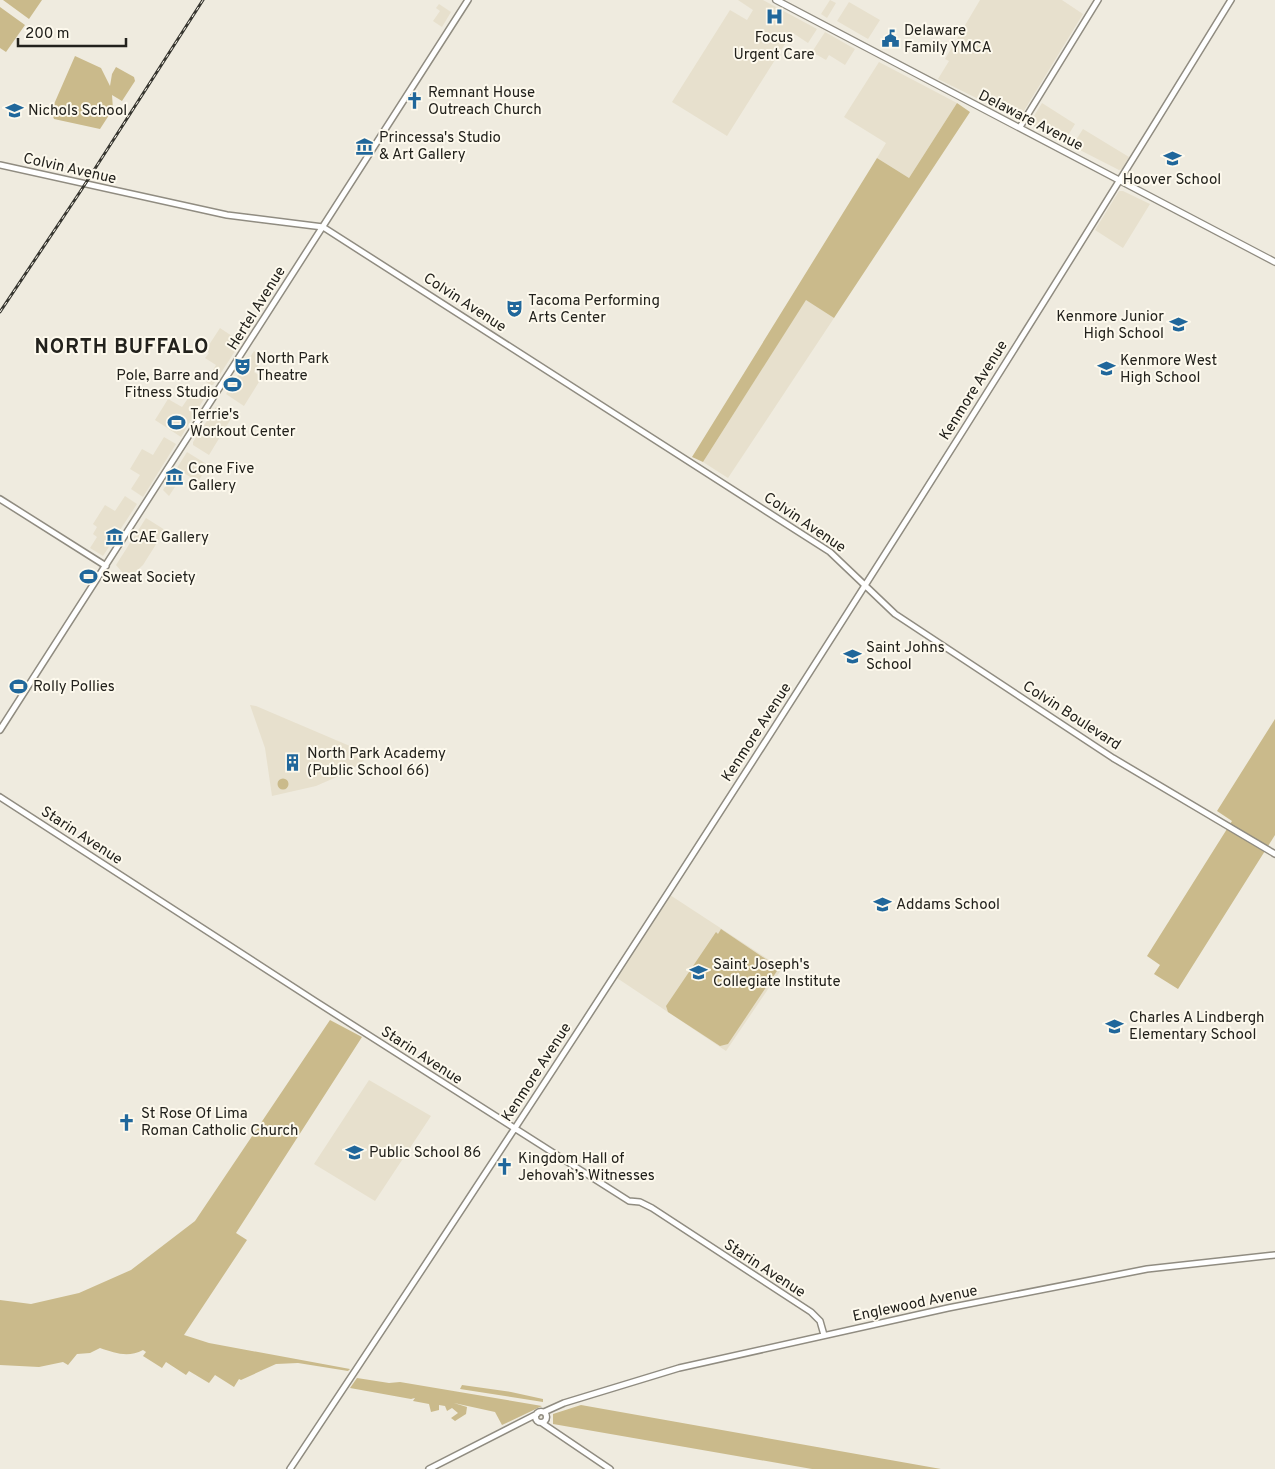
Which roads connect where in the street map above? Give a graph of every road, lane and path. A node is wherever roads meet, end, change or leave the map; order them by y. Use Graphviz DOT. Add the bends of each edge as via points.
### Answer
graph roads {
  1 [pos="468,0"];
  2 [pos="776,0"];
  3 [pos="1098,0"];
  4 [pos="1231,0"];
  5 [pos="1020,127"];
  6 [pos="0,165"];
  7 [pos="1120,180"];
  8 [pos="323,227"];
  9 [pos="1275,262"];
  10 [pos="0,499"];
  11 [pos="106,566"];
  12 [pos="865,584"];
  13 [pos="0,730"];
  14 [pos="0,797"];
  15 [pos="1275,854"];
  16 [pos="513,1129"];
  17 [pos="1275,1255"];
  18 [pos="824,1335"];
  19 [pos="537,1414"];
  20 [pos="546,1415"];
  21 [pos="525,1421"];
  22 [pos="540,1422"];
  23 [pos="552,1430"];
  24 [pos="290,1469"];
  25 [pos="429,1469"];
  26 [pos="610,1469"];
  1 -- 8 [label="street, Hertel Avenue"];
  2 -- 5 [label="main road, Delaware Avenue"];
  3 -- 5 [label="street"];
  4 -- 7 [label="street, Kenmore Avenue"];
  5 -- 7 [label="main road, Delaware Avenue"];
  6 -- 8 [label="street, Colvin Avenue" via="227,215"];
  7 -- 9 [label="main road, Delaware Avenue"];
  7 -- 12 [label="street, Kenmore Avenue"];
  8 -- 11 [label="street, Hertel Avenue"];
  8 -- 12 [label="street, Colvin Avenue" via="788,524 830,552"];
  10 -- 11 [label="street"];
  11 -- 13 [label="street, Hertel Avenue"];
  12 -- 15 [label="street, Colvin Boulevard" via="895,614 1113,758"];
  12 -- 16 [label="street, Kenmore Avenue"];
  14 -- 16 [label="street, Starin Avenue"];
  16 -- 18 [label="street, Starin Avenue" via="629,1201 652,1208 811,1312 820,1322"];
  16 -- 24 [label="street, Kenmore Avenue"];
  17 -- 18 [label="street, Englewood Avenue" via="1141,1270"];
  18 -- 20 [label="street, Englewood Avenue" via="672,1370 567,1404"];
  19 -- 20 [label="street, Englewood Avenue"];
  19 -- 21 [label="street, Englewood Avenue"];
  19 -- 22 [label="street"];
  20 -- 22 [label="street, Englewood Avenue"];
  20 -- 23 [label="street"];
  21 -- 22 [label="street"];
  21 -- 25 [label="street, Englewood Avenue"];
  22 -- 23 [label="street"];
  23 -- 26 [label="street"];
}
